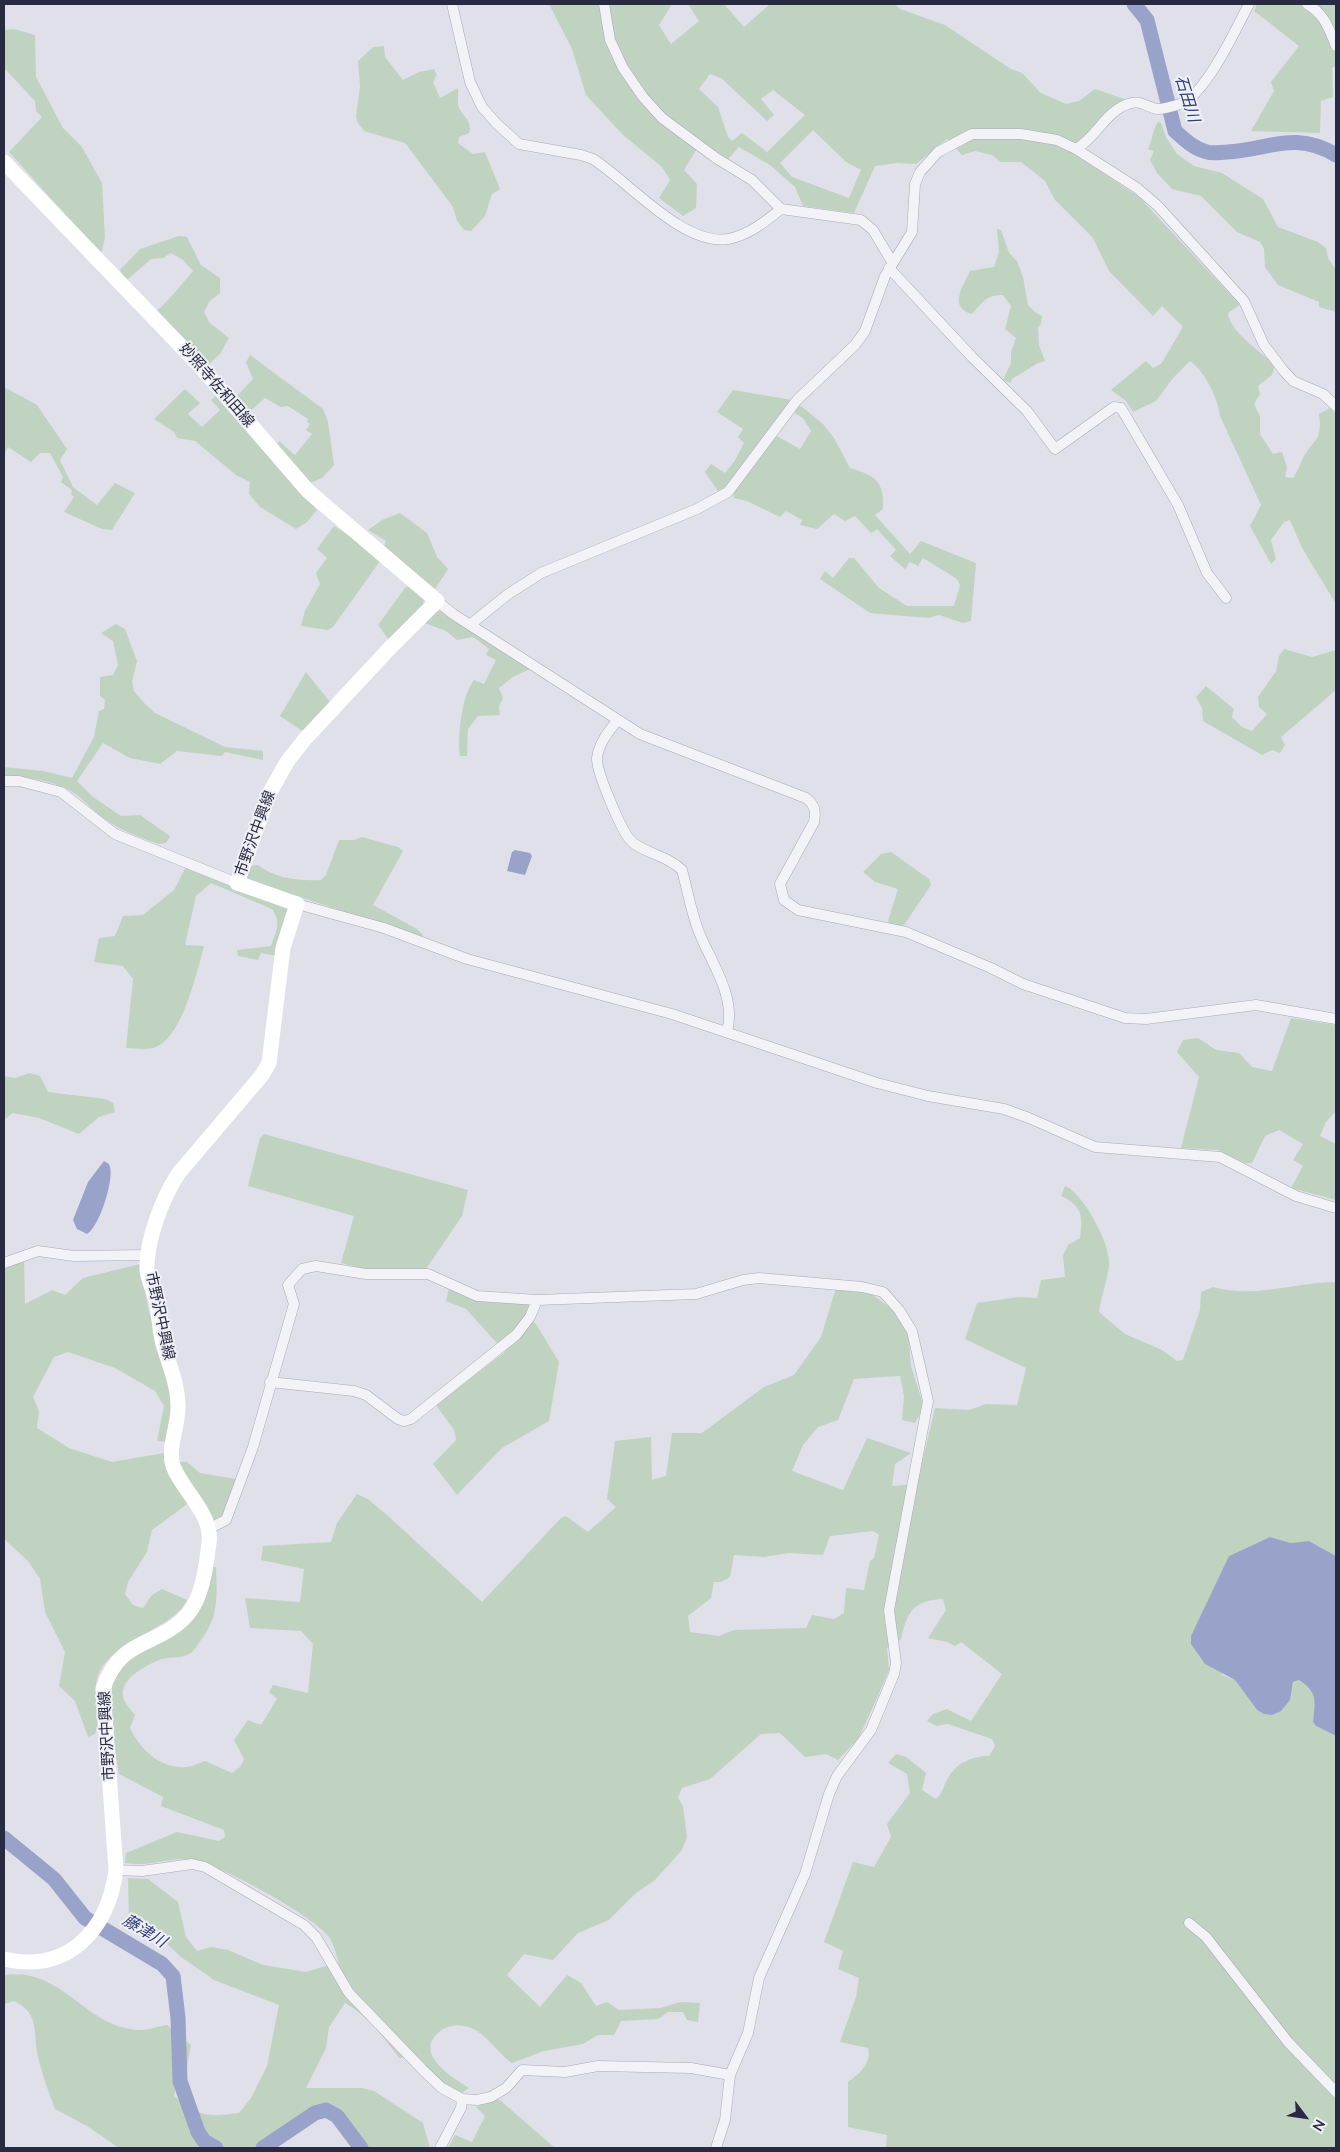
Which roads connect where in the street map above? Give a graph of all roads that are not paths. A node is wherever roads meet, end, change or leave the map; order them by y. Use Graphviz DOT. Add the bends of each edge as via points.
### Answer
graph roads {
  1 [pos="452,4"];
  2 [pos="604,4"];
  3 [pos="1249,4"];
  4 [pos="1306,4"];
  5 [pos="1336,46"];
  6 [pos="1076,149"];
  7 [pos="4,162"];
  8 [pos="781,208"];
  9 [pos="891,265"];
  10 [pos="1336,406"];
  11 [pos="1226,598"];
  12 [pos="437,601"];
  13 [pos="471,624"];
  14 [pos="617,721"];
  15 [pos="4,781"];
  16 [pos="237,883"];
  17 [pos="297,904"];
  18 [pos="1336,1019"];
  19 [pos="727,1032"];
  20 [pos="1336,1208"];
  21 [pos="147,1255"];
  22 [pos="4,1263"];
  23 [pos="537,1300"];
  24 [pos="270,1382"];
  25 [pos="210,1528"];
  26 [pos="116,1870"];
  27 [pos="1189,1923"];
  28 [pos="4,1959"];
  29 [pos="730,2075"];
  30 [pos="1336,2092"];
  31 [pos="462,2099"];
  32 [pos="440,2148"];
  33 [pos="716,2148"];
  1 -- 8 [label="street" via="470,82 482,108 519,144 593,159 666,216 699,235 713,239 741,235"];
  2 -- 8 [label="street" via="610,40 642,97 684,137 752,180"];
  3 -- 6 [label="street" via="1216,68 1182,104 1158,109 1142,102 1126,104 1106,120 1087,143"];
  4 -- 5 [label="street" via="1315,8 1325,20"];
  6 -- 9 [label="street" via="1057,140 997,133 972,134 938,152 920,172 912,232"];
  6 -- 10 [label="street" via="1137,188 1158,206 1244,301 1264,345 1283,370 1293,381 1323,394"];
  7 -- 12 [label="main road, 妙照寺佐和田線" via="200,366 308,491"];
  8 -- 9 [label="street" via="860,220 873,230"];
  9 -- 11 [label="street" via="972,358 1027,411 1055,448 1114,407 1121,408 1178,505 1207,573"];
  9 -- 13 [label="street" via="865,331 855,345 797,400 728,492 688,513 541,573"];
  12 -- 13 [label="street"];
  12 -- 16 [label="main road, 市野沢中興線" via="368,670 287,762 269,794"];
  13 -- 14 [label="street"];
  14 -- 18 [label="street" via="640,734 812,803 816,814 814,822 780,884 784,900 798,910 906,932 1023,984 1125,1018 1146,1019 1256,1004"];
  14 -- 19 [label="street" via="603,738 597,758 598,769 627,838 675,863 682,870 700,936 716,965 730,1007"];
  15 -- 16 [label="street" via="20,781 61,792 115,834"];
  16 -- 17 [label="main road, 市野沢中興線"];
  17 -- 19 [label="street" via="384,928 467,959"];
  17 -- 21 [label="main road, 市野沢中興線" via="283,948 268,1063 262,1075 169,1188"];
  19 -- 20 [label="street" via="877,1082 928,1096 1004,1109 1095,1148 1220,1157 1296,1196"];
  21 -- 22 [label="street" via="74,1256 38,1251"];
  21 -- 25 [label="main road, 市野沢中興線" via="161,1336 178,1406 173,1465"];
  23 -- 24 [label="street" via="530,1317 516,1335 411,1419 398,1419 366,1395 354,1391"];
  23 -- 24 [label="street" via="477,1296 428,1274 366,1274 316,1266 302,1269 288,1285 294,1304"];
  23 -- 29 [label="street" via="696,1294 743,1280 784,1279 879,1290 888,1296 912,1331 928,1401 890,1610 896,1662 894,1674 871,1730 837,1776 829,1794 805,1874 759,1978 748,2033"];
  24 -- 25 [label="street" via="252,1447 226,1520"];
  25 -- 26 [label="main road, 市野沢中興線" via="205,1571 191,1609 180,1622 128,1651 112,1669 103,1689"];
  26 -- 28 [label="main road, 市野沢中興線" via="107,1910 84,1940 66,1952 42,1961"];
  26 -- 31 [label="street" via="142,1871 192,1864 205,1867 304,1925 316,1937 349,1993 422,2070 442,2088"];
  27 -- 30 [label="street" via="1206,1937 1288,2042"];
  29 -- 31 [label="street" via="691,2068 598,2066 565,2072 522,2070 506,2088 491,2096 477,2100"];
  29 -- 33 [label="street" via="725,2120"];
  31 -- 32 [label="street" via="461,2108"];
}
